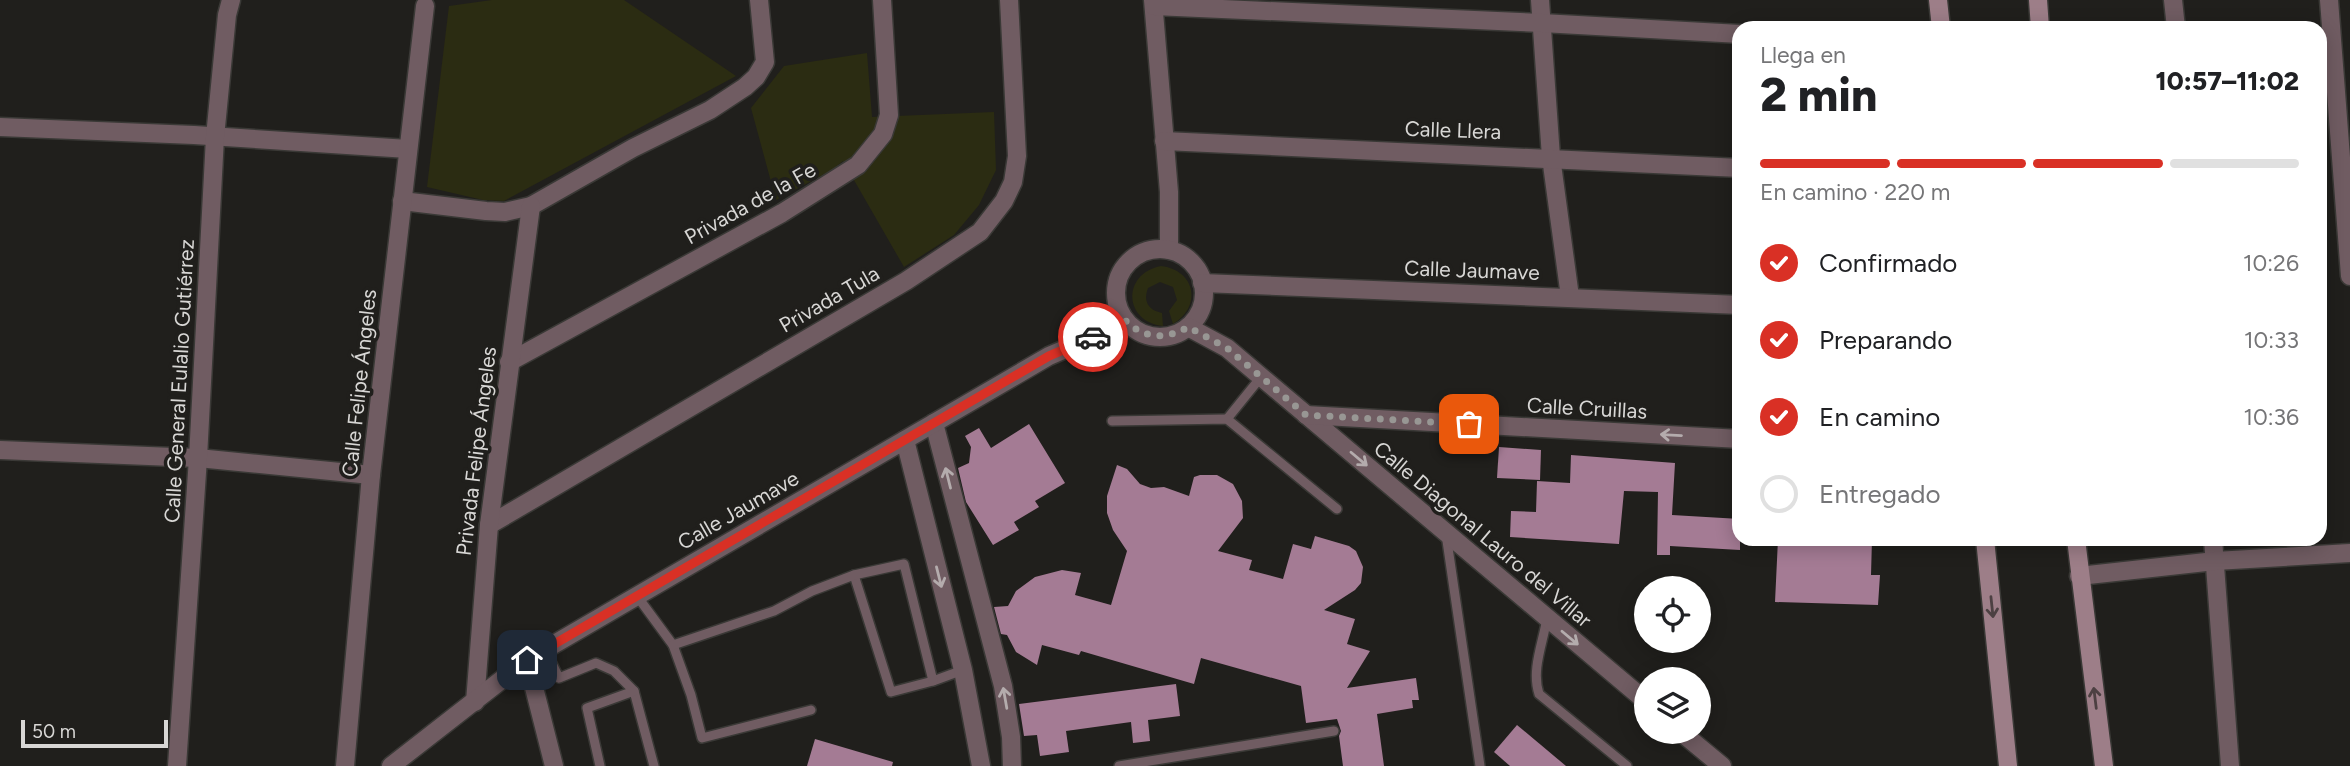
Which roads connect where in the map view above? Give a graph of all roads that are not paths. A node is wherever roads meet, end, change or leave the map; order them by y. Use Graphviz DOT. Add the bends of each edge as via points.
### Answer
graph roads {
  1 [pos="231,0"];
  2 [pos="759,0"];
  3 [pos="882,0"];
  4 [pos="1009,0"];
  5 [pos="1540,0"];
  6 [pos="1938,0"];
  7 [pos="2038,0"];
  8 [pos="2174,0"];
  9 [pos="2329,0"];
  10 [pos="1153,3"];
  11 [pos="425,6"];
  12 [pos="1940,21"];
  13 [pos="2040,21"];
  14 [pos="2175,21"];
  15 [pos="1542,23"];
  16 [pos="1732,34"];
  17 [pos="0,127"];
  18 [pos="215,136"];
  19 [pos="1164,141"];
  20 [pos="408,149"];
  21 [pos="1551,158"];
  22 [pos="1732,168"];
  23 [pos="402,201"];
  24 [pos="531,206"];
  25 [pos="1169,250"];
  26 [pos="2350,276"];
  27 [pos="1202,283"];
  28 [pos="1570,297"];
  29 [pos="1732,305"];
  30 [pos="1125,320"];
  31 [pos="1188,327"];
  32 [pos="509,362"];
  33 [pos="1262,377"];
  34 [pos="1306,415"];
  35 [pos="1227,419"];
  36 [pos="1112,421"];
  37 [pos="934,423"];
  38 [pos="1732,439"];
  39 [pos="905,440"];
  40 [pos="0,450"];
  41 [pos="198,458"];
  42 [pos="371,475"];
  43 [pos="1337,509"];
  44 [pos="489,525"];
  45 [pos="1446,533"];
  46 [pos="1986,546"];
  47 [pos="2077,546"];
  48 [pos="2214,546"];
  49 [pos="2350,553"];
  50 [pos="2215,561"];
  51 [pos="854,575"];
  52 [pos="2079,576"];
  53 [pos="637,596"];
  54 [pos="1547,618"];
  55 [pos="673,645"];
  56 [pos="545,649"];
  57 [pos="527,660"];
  58 [pos="963,670"];
  59 [pos="933,681"];
  60 [pos="634,691"];
  61 [pos="1634,691"];
  62 [pos="475,702"];
  63 [pos="811,710"];
  64 [pos="1334,731"];
  65 [pos="1696,744"];
  66 [pos="177,766"];
  67 [pos="345,766"];
  68 [pos="391,766"];
  69 [pos="554,766"];
  70 [pos="600,766"];
  71 [pos="654,766"];
  72 [pos="981,766"];
  73 [pos="1012,766"];
  74 [pos="1119,766"];
  75 [pos="1480,766"];
  76 [pos="1626,766"];
  77 [pos="1722,766"];
  78 [pos="2008,766"];
  79 [pos="2104,766"];
  80 [pos="2230,766"];
  1 -- 18 [label="street, Calle General Eulalio Gutiérrez"];
  2 -- 24 [label="street" via="765,62 756,77 710,110"];
  3 -- 32 [label="street, Privada de la Fe" via="889,115 883,134 858,165 782,213"];
  4 -- 44 [label="street, Privada Tula" via="1017,156 1004,201 980,232 906,281"];
  5 -- 15 [label="street"];
  6 -- 12 [label="main road"];
  7 -- 13 [label="main road"];
  8 -- 14 [label="street"];
  9 -- 26 [label="street"];
  10 -- 15 [label="street"];
  10 -- 19 [label="street"];
  11 -- 20 [label="street, Calle Felipe Ángeles"];
  15 -- 16 [label="street"];
  15 -- 21 [label="street"];
  17 -- 18 [label="street"];
  18 -- 20 [label="street"];
  18 -- 41 [label="street, Calle General Eulalio Gutiérrez"];
  19 -- 21 [label="street, Calle Llera"];
  19 -- 25 [label="street"];
  20 -- 23 [label="street, Calle Felipe Ángeles"];
  21 -- 22 [label="street, Calle Llera"];
  21 -- 28 [label="street"];
  23 -- 24 [label="street" via="505,212"];
  23 -- 42 [label="street, Calle Felipe Ángeles"];
  24 -- 32 [label="street, Privada Felipe Ángeles"];
  25 -- 27 [label="street" via="1189,260"];
  25 -- 30 [label="street" via="1136,257 1121,274 1116,295"];
  27 -- 28 [label="street, Calle Jaumave"];
  27 -- 31 [label="street" via="1203,302"];
  28 -- 29 [label="street, Calle Jaumave"];
  30 -- 31 [label="street" via="1151,336"];
  30 -- 37 [label="street, Calle Jaumave" via="1049,356"];
  31 -- 33 [label="street, Calle Diagonal Lauro del Villar" via="1227,348"];
  32 -- 44 [label="street, Privada Felipe Ángeles"];
  33 -- 34 [label="street, Calle Diagonal Lauro del Villar"];
  33 -- 35 [label="lane"];
  38 -- 34 [label="street, Calle Cruillas, one-way"];
  34 -- 45 [label="street, Calle Diagonal Lauro del Villar, one-way"];
  35 -- 36 [label="lane"];
  35 -- 43 [label="lane"];
  37 -- 39 [label="street, Calle Jaumave"];
  73 -- 37 [label="street, one-way" via="1003,686"];
  39 -- 53 [label="street, Calle Jaumave"];
  39 -- 58 [label="street, one-way"];
  40 -- 41 [label="street"];
  41 -- 42 [label="street"];
  41 -- 66 [label="street, Calle General Eulalio Gutiérrez"];
  42 -- 67 [label="street, Calle Felipe Ángeles"];
  44 -- 62 [label="street, Privada Felipe Ángeles"];
  45 -- 54 [label="street, Calle Diagonal Lauro del Villar"];
  45 -- 75 [label="lane"];
  46 -- 78 [label="main road, one-way"];
  47 -- 52 [label="main road"];
  48 -- 50 [label="street"];
  49 -- 50 [label="street"];
  50 -- 52 [label="street"];
  50 -- 80 [label="street"];
  51 -- 55 [label="lane" via="774,611"];
  51 -- 59 [label="lane" via="891,692"];
  51 -- 59 [label="lane" via="904,564"];
  79 -- 52 [label="main road, one-way"];
  53 -- 55 [label="lane"];
  53 -- 56 [label="street, Calle Jaumave"];
  54 -- 61 [label="street, Calle Diagonal Lauro del Villar, one-way"];
  54 -- 76 [label="lane" via="1537,666 1539,694"];
  55 -- 63 [label="lane" via="702,738"];
  56 -- 57 [label="street, Calle Jaumave"];
  56 -- 60 [label="lane" via="559,678 596,663 614,671"];
  57 -- 62 [label="street, Calle Jaumave"];
  57 -- 69 [label="street"];
  58 -- 59 [label="lane"];
  58 -- 72 [label="street"];
  60 -- 70 [label="lane" via="587,708"];
  60 -- 71 [label="lane"];
  62 -- 68 [label="street, Calle Jaumave"];
  64 -- 74 [label="lane"];
  65 -- 77 [label="street"];
}
